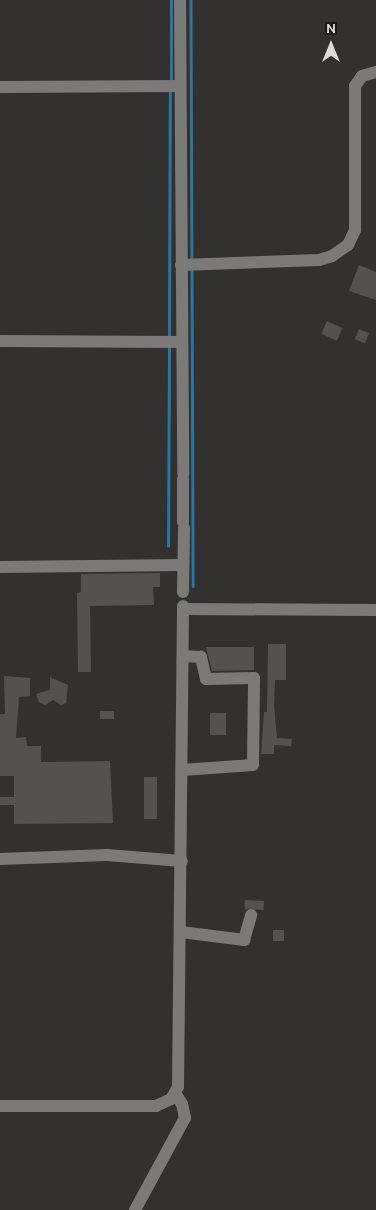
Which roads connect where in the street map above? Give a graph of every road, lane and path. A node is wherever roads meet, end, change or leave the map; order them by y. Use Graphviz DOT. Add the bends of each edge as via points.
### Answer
graph roads {
  1 [pos="180,0"];
  2 [pos="376,72"];
  3 [pos="180,86"];
  4 [pos="0,88"];
  5 [pos="181,265"];
  6 [pos="0,341"];
  7 [pos="182,342"];
  8 [pos="183,566"];
  9 [pos="0,567"];
  10 [pos="183,592"];
  11 [pos="376,610"];
  12 [pos="183,656"];
  13 [pos="182,770"];
  14 [pos="0,859"];
  15 [pos="182,861"];
  16 [pos="251,916"];
  17 [pos="181,932"];
  18 [pos="175,1093"];
  19 [pos="0,1106"];
  20 [pos="135,1210"];
  1 -- 3 [label="lane"];
  2 -- 5 [label="lane" via="362,76 355,86 355,230 348,245 319,260"];
  3 -- 4 [label="lane"];
  3 -- 5 [label="lane"];
  5 -- 7 [label="lane"];
  6 -- 7 [label="lane"];
  7 -- 8 [label="lane"];
  8 -- 9 [label="lane"];
  8 -- 10 [label="lane"];
  11 -- 12 [label="lane" via="183,608"];
  12 -- 13 [label="lane"];
  12 -- 13 [label="lane" via="201,657 204,678 252,677 254,688 252,765"];
  13 -- 15 [label="lane"];
  14 -- 15 [label="lane" via="107,855"];
  15 -- 17 [label="lane"];
  16 -- 17 [label="lane" via="244,940"];
  17 -- 18 [label="lane" via="180,1081"];
  18 -- 19 [label="lane" via="156,1106"];
  18 -- 20 [label="lane" via="185,1118"];
}
